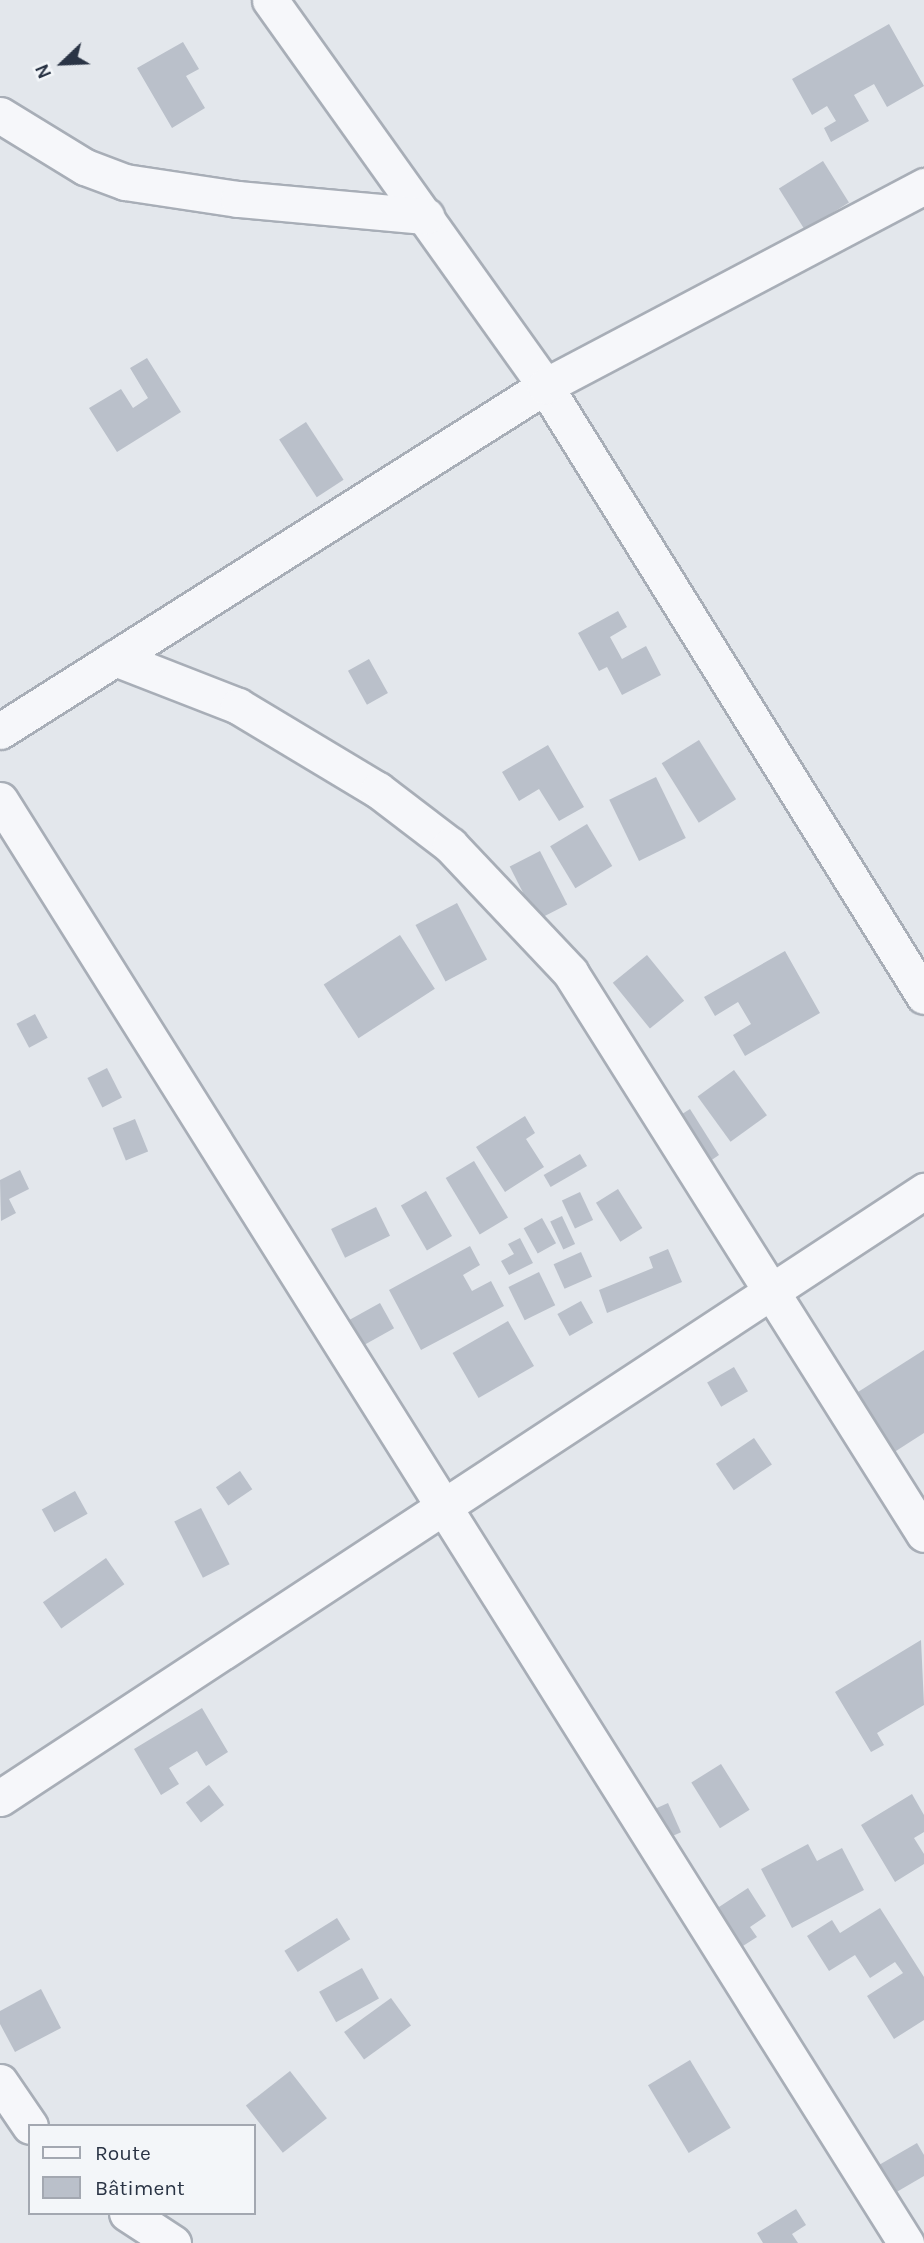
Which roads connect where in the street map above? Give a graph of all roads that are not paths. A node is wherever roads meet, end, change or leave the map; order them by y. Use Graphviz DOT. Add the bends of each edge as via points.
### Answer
graph roads {
  1 [pos="270,0"];
  2 [pos="0,115"];
  3 [pos="924,186"];
  4 [pos="426,216"];
  5 [pos="545,386"];
  6 [pos="115,658"];
  7 [pos="0,731"];
  8 [pos="0,800"];
  9 [pos="924,996"];
  10 [pos="924,1191"];
  11 [pos="769,1289"];
  12 [pos="444,1507"];
  13 [pos="924,1534"];
  14 [pos="0,1798"];
  15 [pos="0,2082"];
  16 [pos="29,2124"];
  17 [pos="130,2215"];
  18 [pos="173,2243"];
  19 [pos="906,2243"];
  1 -- 4 [label="street"];
  2 -- 4 [label="street" via="85,167 125,183 238,199"];
  3 -- 5 [label="street"];
  4 -- 5 [label="street"];
  5 -- 6 [label="street"];
  5 -- 9 [label="street"];
  6 -- 7 [label="street"];
  6 -- 11 [label="street" via="238,706 378,790 450,845 570,972"];
  8 -- 12 [label="street"];
  10 -- 11 [label="street"];
  11 -- 12 [label="street"];
  11 -- 13 [label="street"];
  12 -- 14 [label="street"];
  12 -- 19 [label="street"];
  15 -- 16 [label="street"];
  17 -- 18 [label="street"];
}
